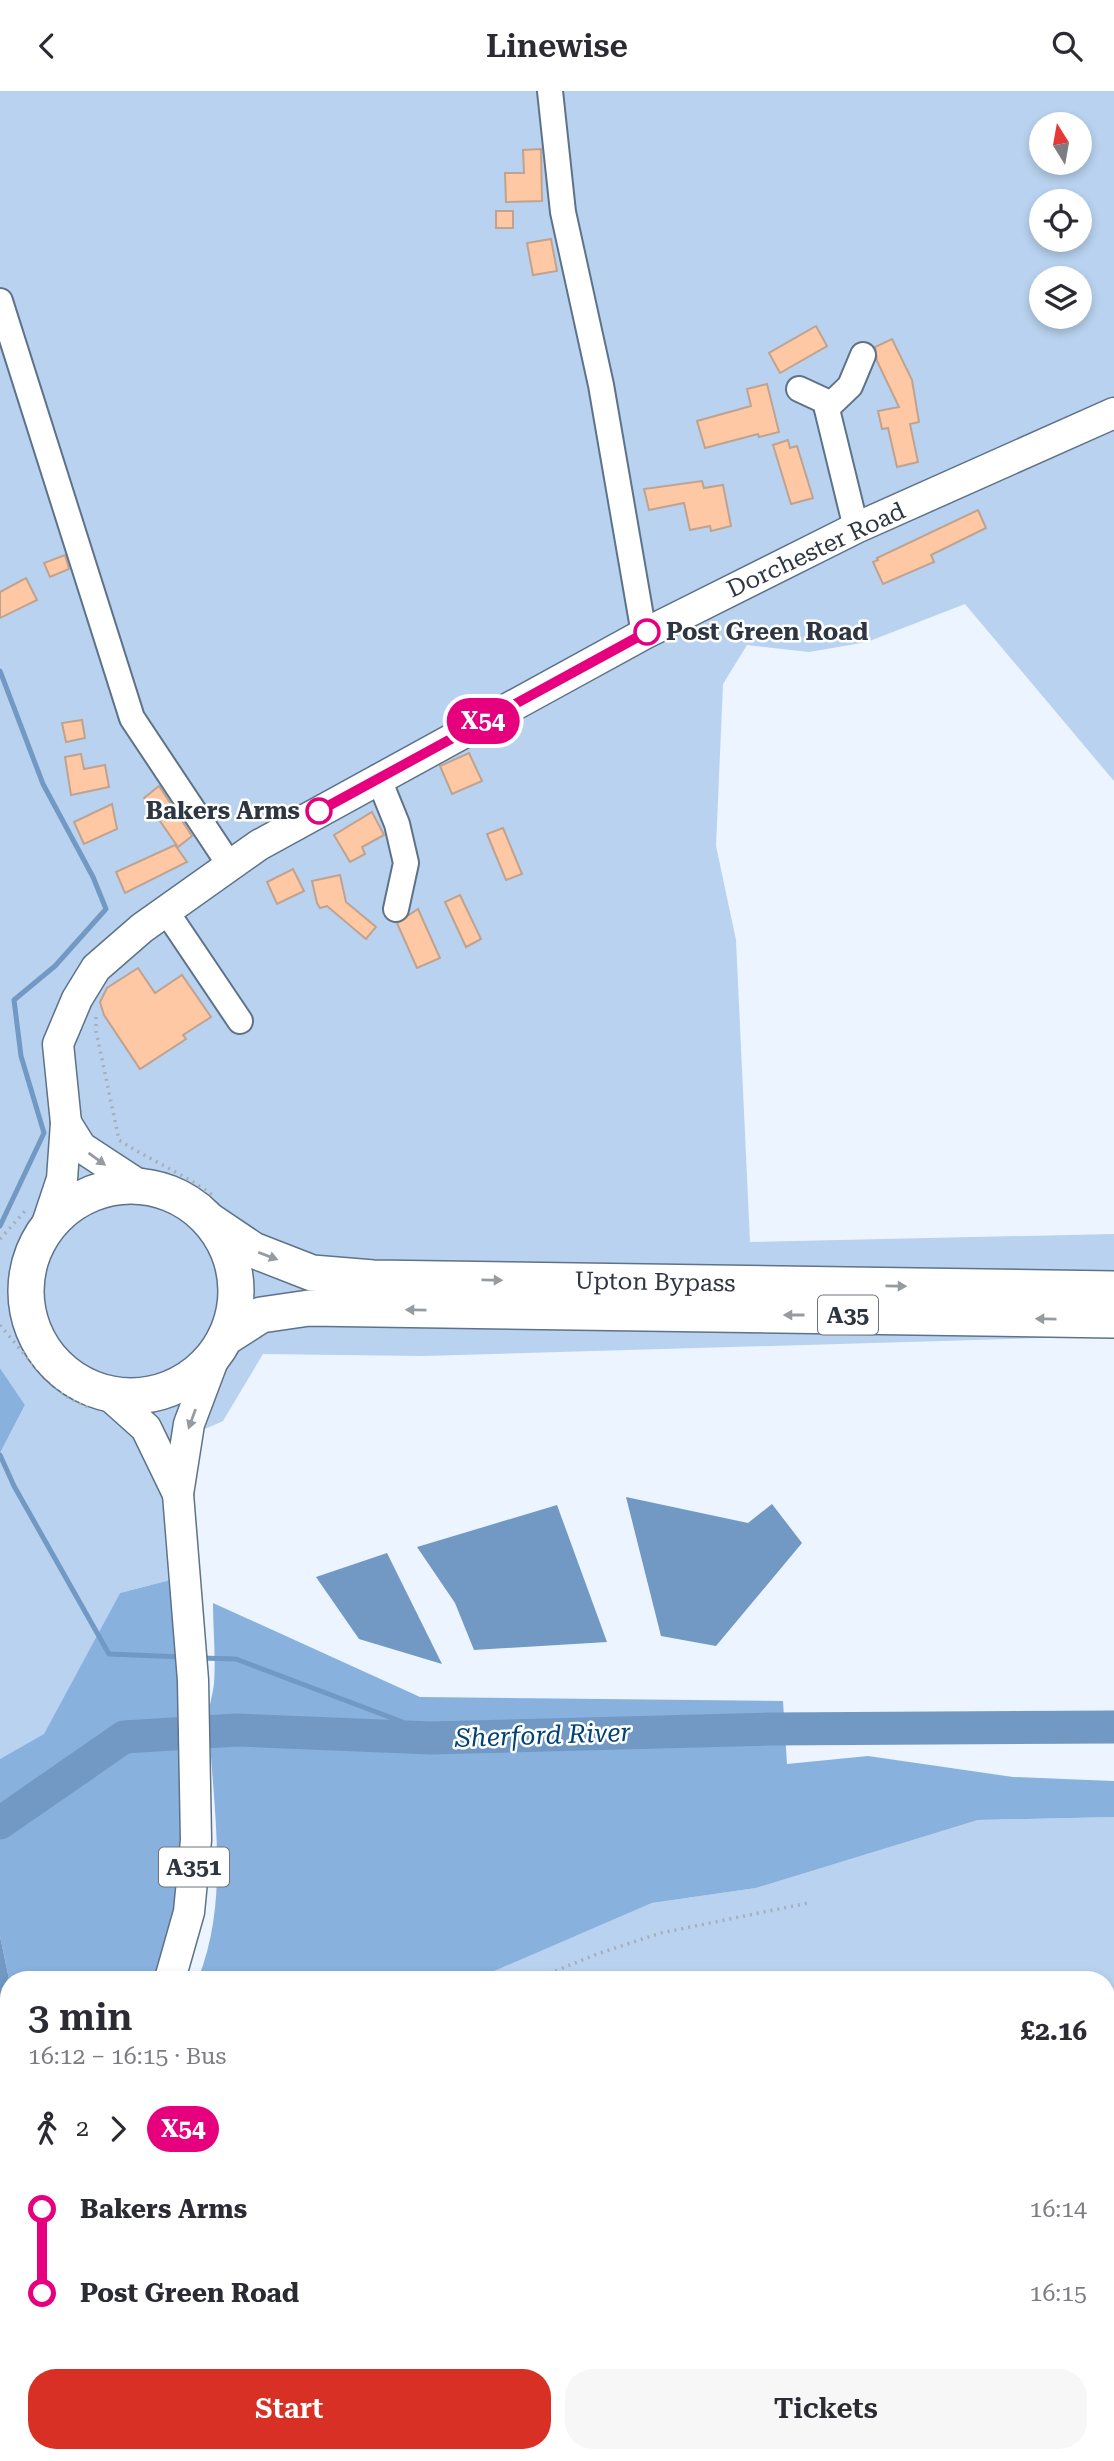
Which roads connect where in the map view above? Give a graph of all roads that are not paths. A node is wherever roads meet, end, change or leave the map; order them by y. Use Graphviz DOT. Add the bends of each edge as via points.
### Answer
graph roads {
  1 [pos="550,91"];
  2 [pos="0,301"];
  3 [pos="863,355"];
  4 [pos="799,389"];
  5 [pos="827,408"];
  6 [pos="1114,413"];
  7 [pos="856,528"];
  8 [pos="644,634"];
  9 [pos="378,777"];
  10 [pos="231,867"];
  11 [pos="396,909"];
  12 [pos="166,911"];
  13 [pos="240,1021"];
  14 [pos="66,1123"];
  15 [pos="139,1185"];
  16 [pos="213,1210"];
  17 [pos="39,1240"];
  18 [pos="0,1270"];
  19 [pos="1114,1289"];
  20 [pos="10,1317"];
  21 [pos="1114,1320"];
  22 [pos="220,1346"];
  23 [pos="100,1402"];
  24 [pos="178,1494"];
  25 [pos="172,1971"];
  1 -- 8 [label="street" via="563,212 601,385"];
  2 -- 10 [label="street" via="132,718"];
  3 -- 5 [label="street" via="850,386"];
  4 -- 5 [label="street" via="825,401"];
  5 -- 7 [label="street"];
  6 -- 7 [label="main road, Dorchester Road"];
  7 -- 8 [label="main road, Dorchester Road"];
  8 -- 9 [label="main road, Dorchester Road"];
  9 -- 10 [label="main road, Dorchester Road" via="259,845"];
  9 -- 11 [label="street" via="397,824 406,863"];
  10 -- 12 [label="main road, Dorchester Road"];
  12 -- 13 [label="street"];
  12 -- 14 [label="main road, Dorchester Road" via="96,968 77,999 58,1044"];
  14 -- 15 [label="main road, one-way" via="81,1147"];
  14 -- 17 [label="main road, Dorchester Road" via="62,1179"];
  15 -- 16 [label="highway"];
  15 -- 17 [label="highway" via="104,1189 72,1203"];
  16 -- 19 [label="highway, Upton Bypass / A35, one-way" via="253,1250 312,1273"];
  16 -- 22 [label="highway" via="233,1265 236,1289 233,1314"];
  17 -- 18 [label="highway"];
  17 -- 20 [label="highway"];
  20 -- 23 [label="highway" via="58,1368"];
  21 -- 22 [label="highway, Upton Bypass / A35, one-way" via="309,1308 261,1315"];
  22 -- 23 [label="highway" via="196,1375 175,1386"];
  22 -- 24 [label="main road, A351, one-way" via="189,1424"];
  23 -- 24 [label="main road, A351" via="146,1429"];
  24 -- 25 [label="main road, A351" via="196,1753 189,1912"];
}
